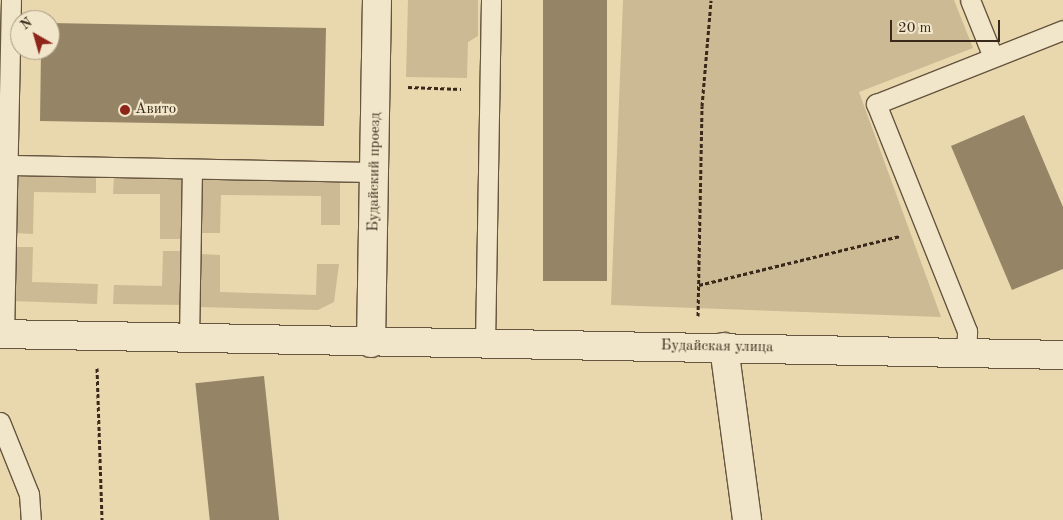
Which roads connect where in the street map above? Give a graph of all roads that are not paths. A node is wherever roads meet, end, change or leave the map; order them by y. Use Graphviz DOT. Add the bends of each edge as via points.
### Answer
graph roads {
  1 [pos="12,0"];
  2 [pos="377,0"];
  3 [pos="491,0"];
  4 [pos="970,0"];
  5 [pos="1063,30"];
  6 [pos="993,57"];
  7 [pos="8,165"];
  8 [pos="192,169"];
  9 [pos="375,172"];
  10 [pos="2,334"];
  11 [pos="189,339"];
  12 [pos="371,343"];
  13 [pos="484,344"];
  14 [pos="724,347"];
  15 [pos="966,353"];
  16 [pos="1063,355"];
  17 [pos="0,422"];
  18 [pos="31,520"];
  19 [pos="747,520"];
  1 -- 7 [label="lane"];
  2 -- 9 [label="street, Будайский проезд"];
  3 -- 13 [label="lane"];
  4 -- 6 [label="lane"];
  5 -- 6 [label="lane"];
  6 -- 15 [label="lane" via="876,104 966,331"];
  7 -- 8 [label="lane"];
  7 -- 10 [label="lane"];
  8 -- 9 [label="lane"];
  8 -- 11 [label="lane"];
  9 -- 12 [label="street, Будайский проезд"];
  10 -- 11 [label="street, Будайская улица"];
  11 -- 12 [label="street, Будайская улица"];
  12 -- 13 [label="street, Будайская улица"];
  13 -- 14 [label="street, Будайская улица"];
  14 -- 15 [label="street, Будайская улица"];
  14 -- 19 [label="street"];
  15 -- 16 [label="street, Будайская улица"];
  17 -- 18 [label="lane" via="29,494"];
}
